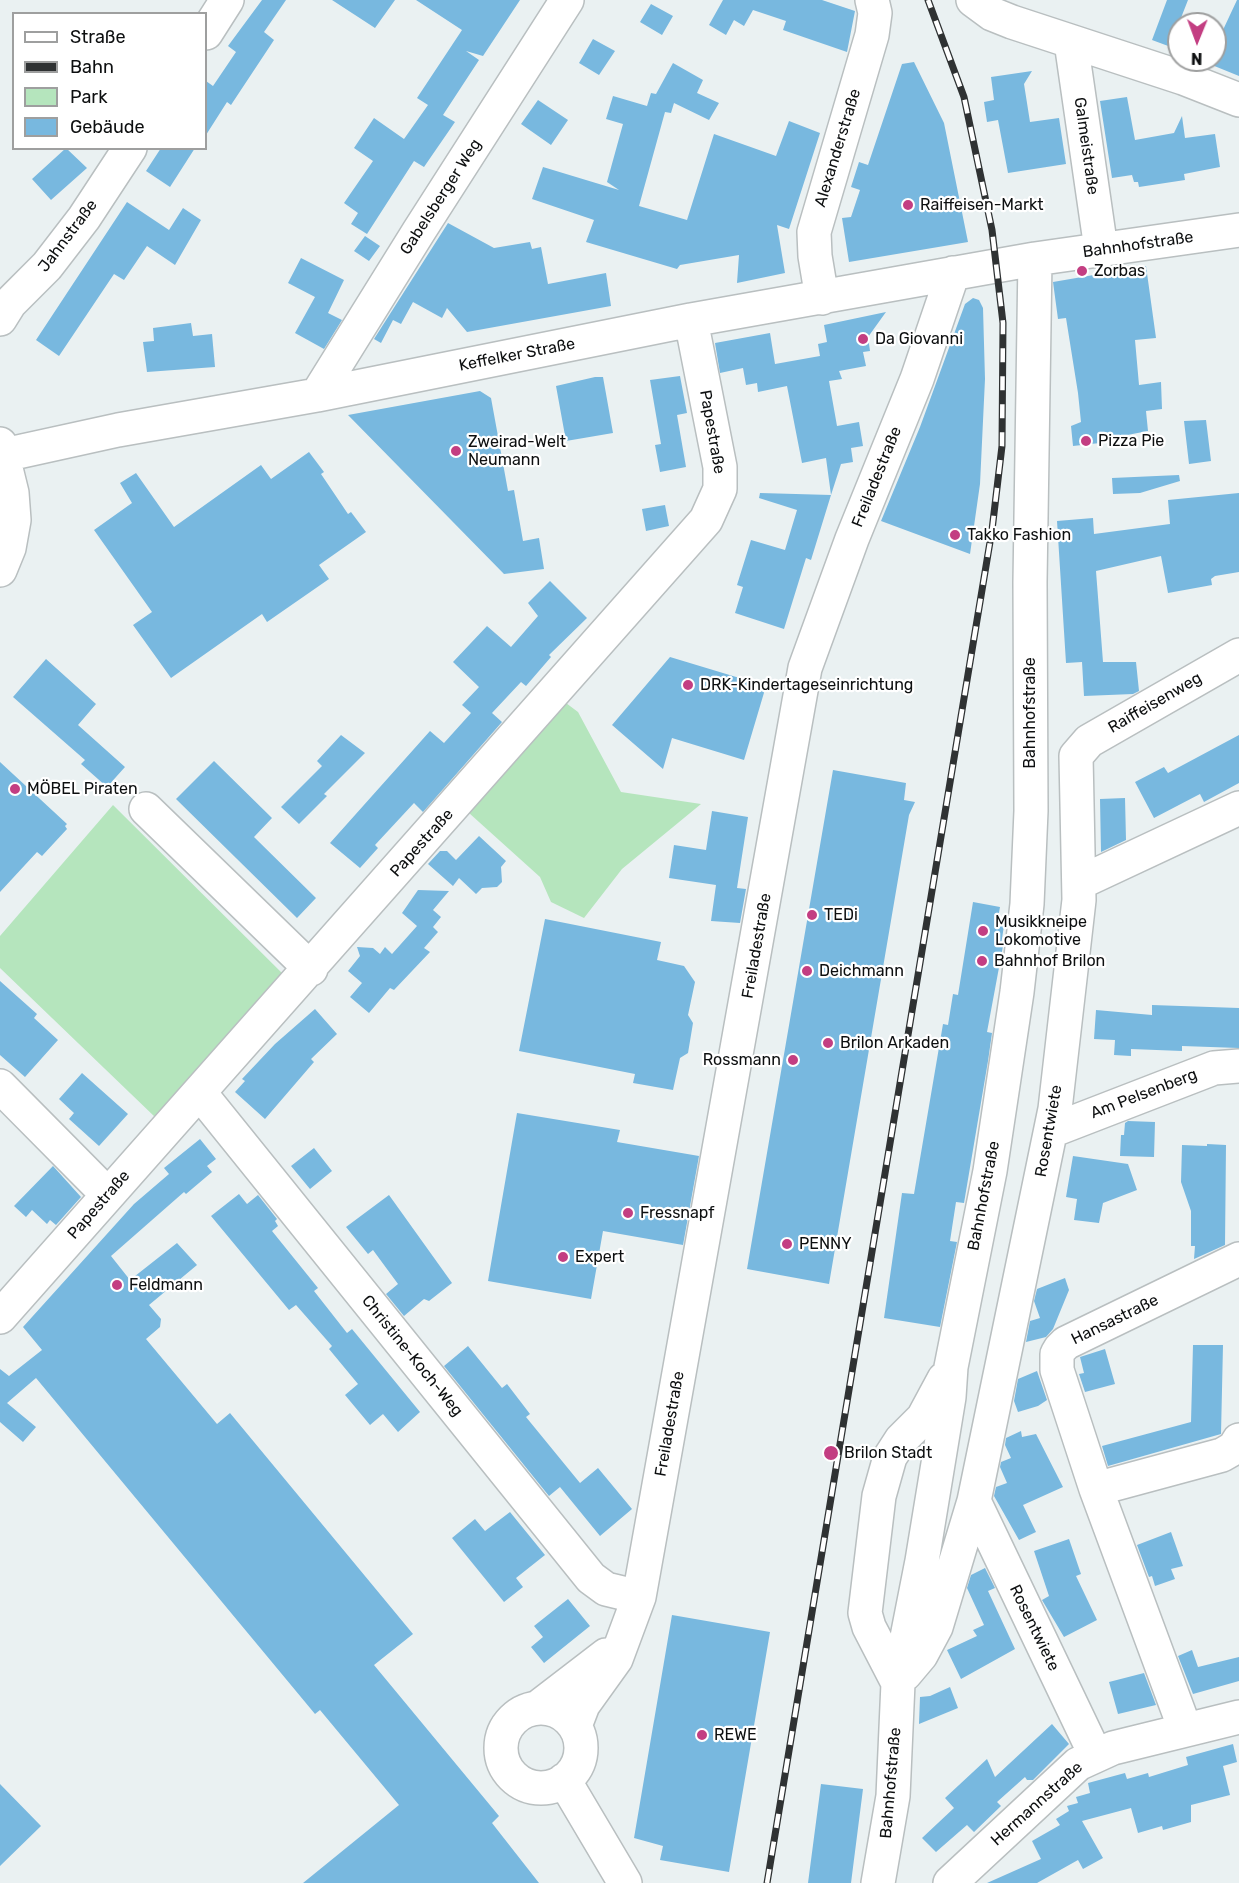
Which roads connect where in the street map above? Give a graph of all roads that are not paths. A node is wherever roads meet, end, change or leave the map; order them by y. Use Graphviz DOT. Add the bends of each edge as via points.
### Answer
graph roads {
  1 [pos="227,0"];
  2 [pos="567,0"];
  3 [pos="872,0"];
  4 [pos="973,0"];
  5 [pos="207,31"];
  6 [pos="1071,42"];
  7 [pos="1239,100"];
  8 [pos="128,150"];
  9 [pos="1239,230"];
  10 [pos="1101,249"];
  11 [pos="1035,259"];
  12 [pos="953,273"];
  13 [pos="822,298"];
  14 [pos="3,306"];
  15 [pos="691,320"];
  16 [pos="317,395"];
  17 [pos="1,452"];
  18 [pos="0,570"];
  19 [pos="1239,655"];
  20 [pos="1076,756"];
  21 [pos="1239,808"];
  22 [pos="146,809"];
  23 [pos="1079,883"];
  24 [pos="311,969"];
  25 [pos="1239,1066"];
  26 [pos="0,1086"];
  27 [pos="200,1093"];
  28 [pos="1051,1131"];
  29 [pos="108,1195"];
  30 [pos="1239,1259"];
  31 [pos="0,1317"];
  32 [pos="950,1376"];
  33 [pos="1239,1440"];
  34 [pos="1096,1489"];
  35 [pos="974,1501"];
  36 [pos="639,1597"];
  37 [pos="624,1636"];
  38 [pos="900,1674"];
  39 [pos="537,1708"];
  40 [pos="1239,1717"];
  41 [pos="575,1726"];
  42 [pos="1185,1729"];
  43 [pos="1095,1754"];
  44 [pos="564,1780"];
  45 [pos="625,1883"];
  46 [pos="878,1883"];
  47 [pos="950,1883"];
  1 -- 5 [label="street"];
  2 -- 16 [label="street, Gabelsberger Weg"];
  3 -- 13 [label="street, Alexanderstraße" via="872,35 814,232"];
  4 -- 6 [label="street" via="992,14"];
  6 -- 7 [label="street"];
  6 -- 10 [label="street, Galmeistraße"];
  8 -- 14 [label="street, Jahnstraße" via="47,266"];
  9 -- 10 [label="street, Bahnhofstraße"];
  10 -- 11 [label="street, Bahnhofstraße"];
  11 -- 12 [label="street, Keffelker Straße"];
  11 -- 32 [label="street, Bahnhofstraße" via="1028,904 990,1171"];
  12 -- 13 [label="street, Keffelker Straße"];
  12 -- 36 [label="street, Freiladestraße" via="917,379 852,538 805,668"];
  13 -- 15 [label="street, Keffelker Straße"];
  15 -- 16 [label="street, Keffelker Straße"];
  15 -- 24 [label="street, Papestraße" via="720,467 720,489 712,511 618,623"];
  16 -- 17 [label="street, Keffelker Straße"];
  17 -- 18 [label="street" via="12,493 14,520"];
  19 -- 20 [label="street, Raiffeisenweg" via="1089,741"];
  20 -- 23 [label="street, Rosentwiete"];
  21 -- 23 [label="street"];
  22 -- 24 [label="street"];
  23 -- 28 [label="street, Rosentwiete" via="1072,979"];
  24 -- 27 [label="street, Papestraße"];
  25 -- 28 [label="street, Am Pelsenberg" via="1214,1068"];
  26 -- 29 [label="street"];
  27 -- 29 [label="street, Papestraße"];
  27 -- 36 [label="street, Christine-Koch-Weg" via="591,1578 606,1589"];
  28 -- 35 [label="street, Rosentwiete"];
  29 -- 31 [label="street, Papestraße"];
  30 -- 34 [label="street, Hansastraße" via="1060,1349 1057,1370"];
  32 -- 38 [label="street, Bahnhofstraße"];
  32 -- 38 [label="street, Bahnhofstraße" via="923,1418 890,1457 879,1496 865,1613 869,1627"];
  33 -- 34 [label="street" via="1222,1455"];
  34 -- 42 [label="street, Hansastraße"];
  35 -- 38 [label="street, Rosentwiete" via="936,1627 921,1655"];
  35 -- 43 [label="street, Rosentwiete"];
  36 -- 37 [label="street, Freiladestraße"];
  37 -- 39 [label="street, Freiladestraße" via="603,1659"];
  37 -- 41 [label="street, Freiladestraße" via="616,1659 583,1705"];
  38 -- 46 [label="street, Bahnhofstraße" via="893,1796"];
  39 -- 41 [label="street" via="559,1712"];
  39 -- 44 [label="street" via="512,1720 504,1733 503,1762 522,1784 551,1787"];
  40 -- 42 [label="street, Hermannstraße"];
  41 -- 44 [label="street" via="581,1749 573,1772"];
  42 -- 43 [label="street, Hermannstraße"];
  43 -- 47 [label="street, Hermannstraße" via="1059,1780"];
  44 -- 45 [label="street"];
}
